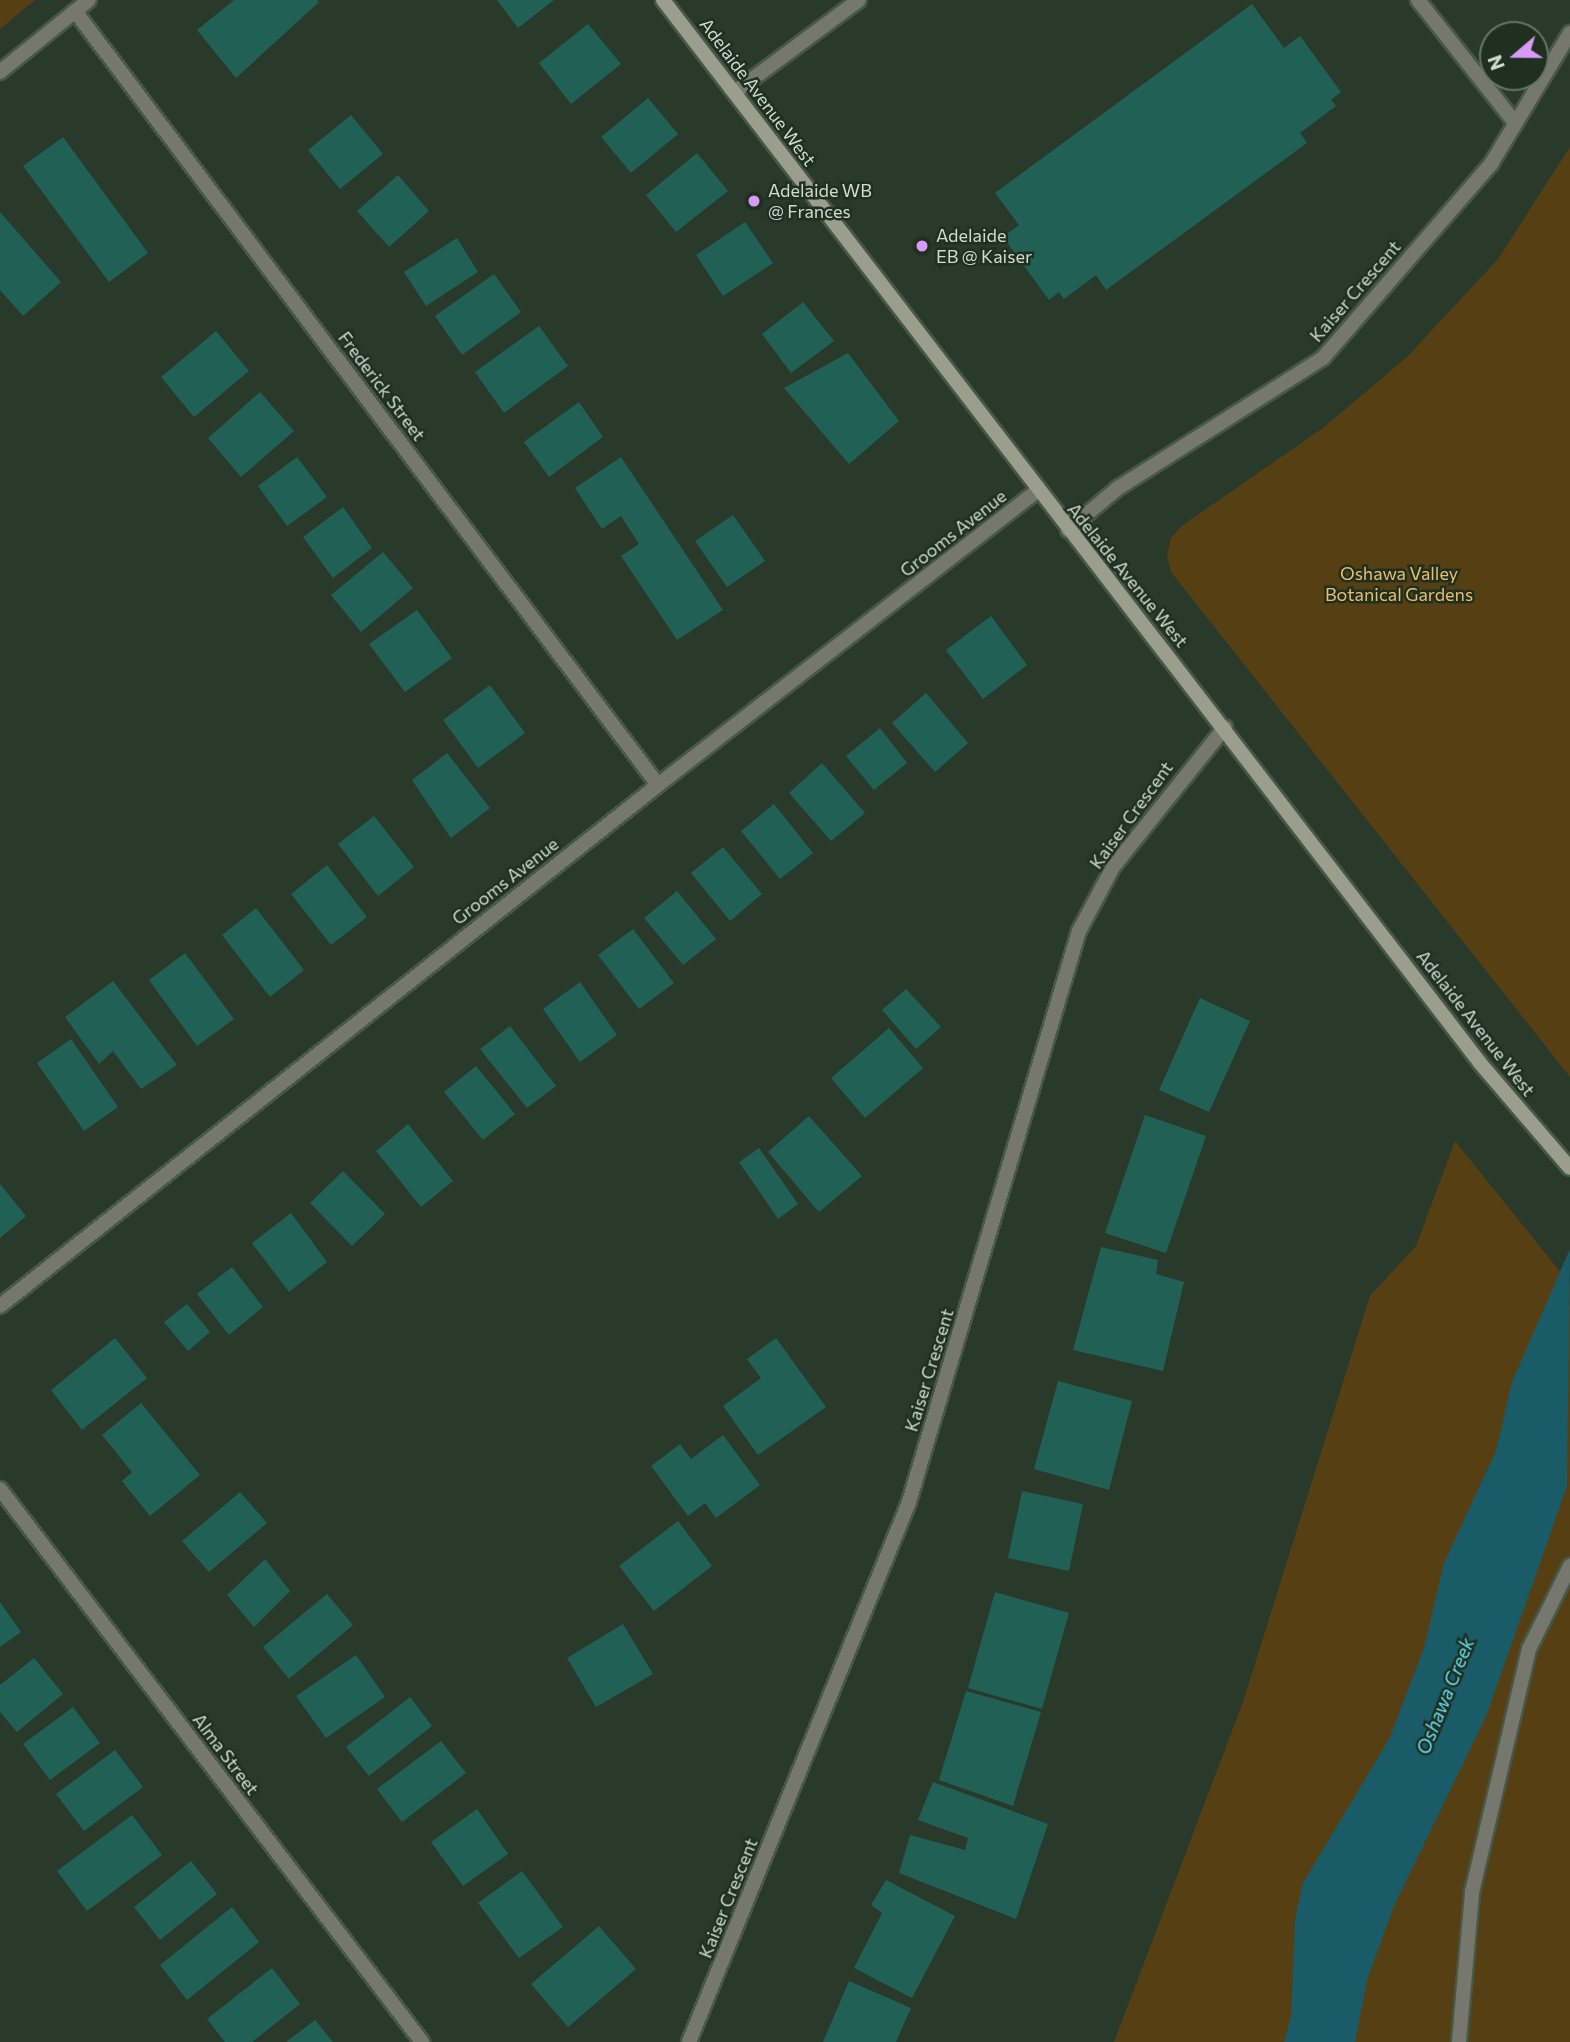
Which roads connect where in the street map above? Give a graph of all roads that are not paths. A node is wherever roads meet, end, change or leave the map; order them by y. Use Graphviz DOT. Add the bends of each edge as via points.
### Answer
graph roads {
  1 [pos="89,0"];
  2 [pos="663,0"];
  3 [pos="859,0"];
  4 [pos="1418,0"];
  5 [pos="75,11"];
  6 [pos="1570,33"];
  7 [pos="0,72"];
  8 [pos="735,92"];
  9 [pos="1515,123"];
  10 [pos="1037,491"];
  11 [pos="1068,530"];
  12 [pos="1225,727"];
  13 [pos="658,785"];
  14 [pos="1570,1168"];
  15 [pos="0,1306"];
  16 [pos="0,1489"];
  17 [pos="1570,1566"];
  18 [pos="422,2042"];
  19 [pos="689,2042"];
  20 [pos="1459,2042"];
  1 -- 5 [label="street"];
  2 -- 8 [label="main road, Adelaide Avenue West"];
  3 -- 8 [label="street"];
  4 -- 9 [label="street"];
  5 -- 7 [label="street"];
  5 -- 13 [label="street, Frederick Street"];
  6 -- 9 [label="street, Kaiser Crescent"];
  8 -- 10 [label="main road, Adelaide Avenue West"];
  9 -- 11 [label="street, Kaiser Crescent" via="1491,164 1323,358 1118,488"];
  10 -- 11 [label="main road, Adelaide Avenue West"];
  10 -- 13 [label="street, Grooms Avenue"];
  11 -- 12 [label="main road, Adelaide Avenue West"];
  12 -- 14 [label="main road, Adelaide Avenue West" via="1480,1063"];
  12 -- 19 [label="street, Kaiser Crescent" via="1113,867 1079,931 909,1502"];
  13 -- 15 [label="street, Grooms Avenue"];
  16 -- 18 [label="street, Alma Street"];
  17 -- 20 [label="street" via="1529,1649 1472,1892"];
}
